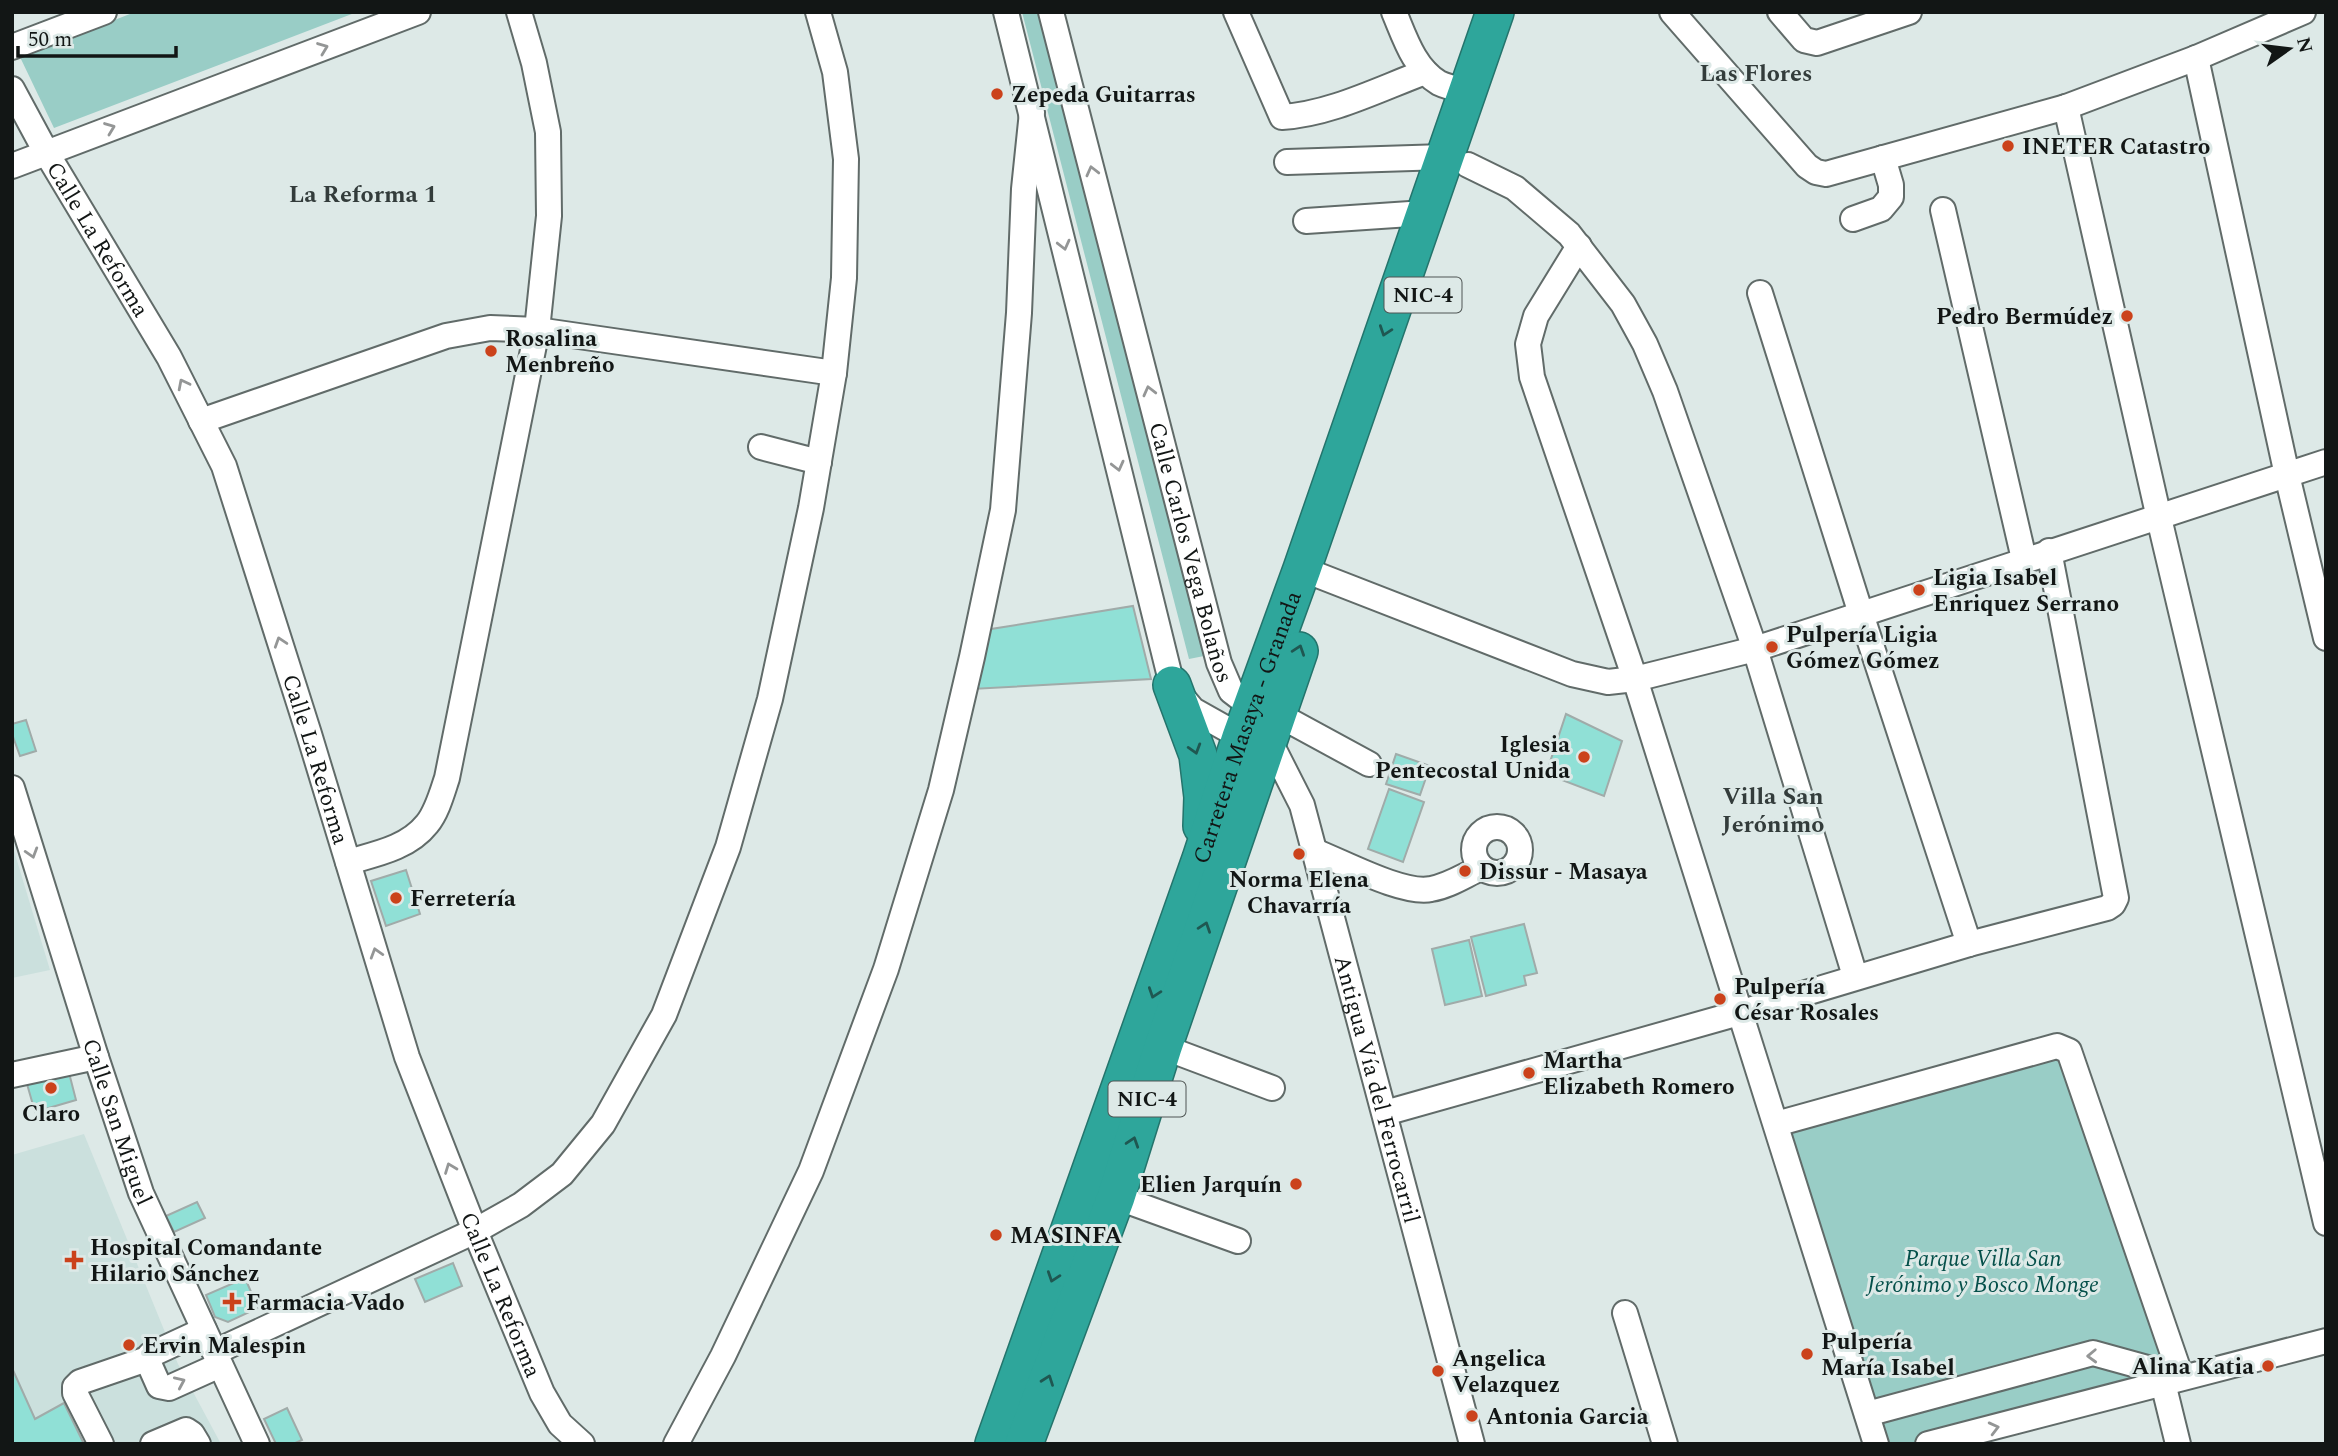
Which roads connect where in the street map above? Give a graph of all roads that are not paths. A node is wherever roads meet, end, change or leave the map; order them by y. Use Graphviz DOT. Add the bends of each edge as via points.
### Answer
graph roads {
  1 [pos="104,12"];
  2 [pos="418,12"];
  3 [pos="519,12"];
  4 [pos="818,12"];
  5 [pos="1006,12"];
  6 [pos="1051,12"];
  7 [pos="1236,12"];
  8 [pos="1394,12"];
  9 [pos="1496,12"];
  10 [pos="1521,12"];
  11 [pos="1672,12"];
  12 [pos="1780,12"];
  13 [pos="1909,12"];
  14 [pos="2303,12"];
  15 [pos="1871,20"];
  16 [pos="12,47"];
  17 [pos="2196,58"];
  18 [pos="1425,72"];
  19 [pos="12,89"];
  20 [pos="1466,91"];
  21 [pos="2066,107"];
  22 [pos="1032,112"];
  23 [pos="46,152"];
  24 [pos="1884,158"];
  25 [pos="1456,161"];
  26 [pos="1287,162"];
  27 [pos="12,166"];
  28 [pos="1943,210"];
  29 [pos="1425,213"];
  30 [pos="1853,219"];
  31 [pos="1306,221"];
  32 [pos="1580,246"];
  33 [pos="1760,293"];
  34 [pos="537,330"];
  35 [pos="834,373"];
  36 [pos="201,421"];
  37 [pos="761,447"];
  38 [pos="819,462"];
  39 [pos="2326,462"];
  40 [pos="2287,475"];
  41 [pos="2159,518"];
  42 [pos="2049,551"];
  43 [pos="2024,559"];
  44 [pos="1313,573"];
  45 [pos="1861,614"];
  46 [pos="2326,638"];
  47 [pos="1755,649"];
  48 [pos="1635,679"];
  49 [pos="1172,685"];
  50 [pos="1260,725"];
  51 [pos="1369,764"];
  52 [pos="12,788"];
  53 [pos="1314,851"];
  54 [pos="1201,859"];
  55 [pos="348,862"];
  56 [pos="1481,868"];
  57 [pos="1969,944"];
  58 [pos="1855,976"];
  59 [pos="1739,1013"];
  60 [pos="1163,1047"];
  61 [pos="96,1057"];
  62 [pos="12,1075"];
  63 [pos="1272,1088"];
  64 [pos="1385,1113"];
  65 [pos="1776,1124"];
  66 [pos="1116,1197"];
  67 [pos="2326,1223"];
  68 [pos="475,1231"];
  69 [pos="1238,1241"];
  70 [pos="1625,1313"];
  71 [pos="204,1329"];
  72 [pos="2326,1340"];
  73 [pos="147,1359"];
  74 [pos="218,1359"];
  75 [pos="2172,1380"];
  76 [pos="1867,1414"];
  77 [pos="101,1444"];
  78 [pos="153,1444"];
  79 [pos="198,1444"];
  80 [pos="257,1444"];
  81 [pos="582,1444"];
  82 [pos="676,1444"];
  83 [pos="994,1444"];
  84 [pos="1024,1444"];
  85 [pos="1472,1444"];
  86 [pos="1665,1444"];
  87 [pos="1876,1444"];
  88 [pos="1928,1444"];
  89 [pos="2178,1444"];
  1 -- 16 [label="street"];
  23 -- 2 [label="street, one-way"];
  3 -- 34 [label="street" via="548,132 549,215"];
  4 -- 35 [label="street" via="835,72 846,159 844,278"];
  5 -- 22 [label="street, Calle Carlos Vega Bolaños"];
  50 -- 6 [label="street, Calle Carlos Vega Bolaños, one-way" via="1231,691 1219,663"];
  7 -- 18 [label="street" via="1282,117 1329,108"];
  8 -- 18 [label="street"];
  9 -- 20 [label="highway, Carretera Masaya - Granada / NIC-4"];
  10 -- 25 [label="highway, Carretera Masaya - Granada / NIC-4"];
  11 -- 24 [label="street" via="1807,166 1826,174"];
  12 -- 15 [label="street" via="1810,43"];
  13 -- 15 [label="street"];
  14 -- 17 [label="street"];
  17 -- 21 [label="street"];
  17 -- 40 [label="street"];
  18 -- 20 [label="street" via="1441,84"];
  19 -- 23 [label="street, Calle La Reforma"];
  20 -- 25 [label="highway, Carretera Masaya - Granada / NIC-4"];
  21 -- 24 [label="street"];
  21 -- 41 [label="street"];
  22 -- 49 [label="street, Calle Carlos Vega Bolaños, one-way"];
  22 -- 82 [label="street" via="1003,510 941,790 886,968 810,1171"];
  23 -- 27 [label="street"];
  36 -- 23 [label="street, Calle La Reforma, one-way" via="169,357"];
  24 -- 30 [label="street" via="1891,197 1881,209"];
  25 -- 26 [label="street"];
  25 -- 29 [label="highway, Carretera Masaya - Granada / NIC-4"];
  25 -- 32 [label="street" via="1515,188"];
  25 -- 44 [label="highway, Carretera Masaya - Granada / NIC-4"];
  28 -- 43 [label="street"];
  29 -- 31 [label="street"];
  29 -- 44 [label="highway, Carretera Masaya - Granada / NIC-4, one-way"];
  32 -- 47 [label="street" via="1646,344"];
  32 -- 48 [label="street" via="1536,316 1528,344 1532,377"];
  33 -- 45 [label="street"];
  34 -- 35 [label="street"];
  34 -- 36 [label="street" via="490,328 446,336"];
  34 -- 55 [label="street" via="447,779 428,824 411,839"];
  35 -- 38 [label="street"];
  55 -- 36 [label="street, Calle La Reforma, one-way" via="224,466"];
  37 -- 38 [label="street"];
  38 -- 68 [label="street" via="770,699 728,847 664,1015 603,1124 562,1174"];
  39 -- 40 [label="street"];
  40 -- 41 [label="street"];
  40 -- 46 [label="street"];
  41 -- 42 [label="street"];
  41 -- 67 [label="street"];
  42 -- 43 [label="street"];
  42 -- 57 [label="street" via="2116,898 2108,908"];
  43 -- 45 [label="street"];
  44 -- 48 [label="street" via="1572,674 1608,682"];
  44 -- 50 [label="highway, Carretera Masaya - Granada / NIC-4"];
  45 -- 47 [label="street"];
  45 -- 57 [label="street"];
  47 -- 48 [label="street"];
  47 -- 58 [label="street"];
  48 -- 59 [label="street"];
  49 -- 50 [label="street, Calle Carlos Vega Bolaños" via="1192,710"];
  49 -- 54 [label="highway, one-way" via="1198,755 1203,797"];
  50 -- 51 [label="street"];
  50 -- 53 [label="street, Antigua Vía del Ferrocarril" via="1302,805"];
  50 -- 54 [label="highway, Carretera Masaya - Granada / NIC-4"];
  60 -- 50 [label="highway, Carretera Masaya - Granada / NIC-4, one-way"];
  52 -- 61 [label="street, Calle San Miguel, one-way"];
  53 -- 56 [label="street" via="1406,888 1445,886"];
  53 -- 64 [label="street, Antigua Vía del Ferrocarril"];
  54 -- 83 [label="highway, Carretera Masaya - Granada / NIC-4, one-way"];
  68 -- 55 [label="street, Calle La Reforma, one-way" via="407,1057"];
  57 -- 58 [label="street"];
  58 -- 59 [label="street"];
  59 -- 64 [label="street"];
  59 -- 65 [label="street"];
  60 -- 63 [label="street"];
  66 -- 60 [label="highway, Carretera Masaya - Granada / NIC-4, one-way"];
  61 -- 62 [label="street"];
  61 -- 71 [label="street, Calle San Miguel" via="141,1193"];
  64 -- 85 [label="street, Antigua Vía del Ferrocarril"];
  65 -- 75 [label="street" via="2057,1046 2069,1051"];
  65 -- 76 [label="street"];
  66 -- 69 [label="street"];
  84 -- 66 [label="highway, Carretera Masaya - Granada / NIC-4, one-way"];
  68 -- 74 [label="street"];
  68 -- 81 [label="street, Calle La Reforma" via="542,1393 560,1424"];
  70 -- 86 [label="street"];
  71 -- 73 [label="street"];
  71 -- 74 [label="street, Calle San Miguel"];
  72 -- 75 [label="street"];
  73 -- 74 [label="street, one-way" via="164,1389"];
  73 -- 77 [label="street" via="75,1387"];
  74 -- 80 [label="street, Calle San Miguel"];
  75 -- 76 [label="street, one-way" via="2094,1353"];
  88 -- 75 [label="street, one-way"];
  75 -- 89 [label="street"];
  76 -- 87 [label="street"];
  78 -- 79 [label="street" via="186,1430"];
}
